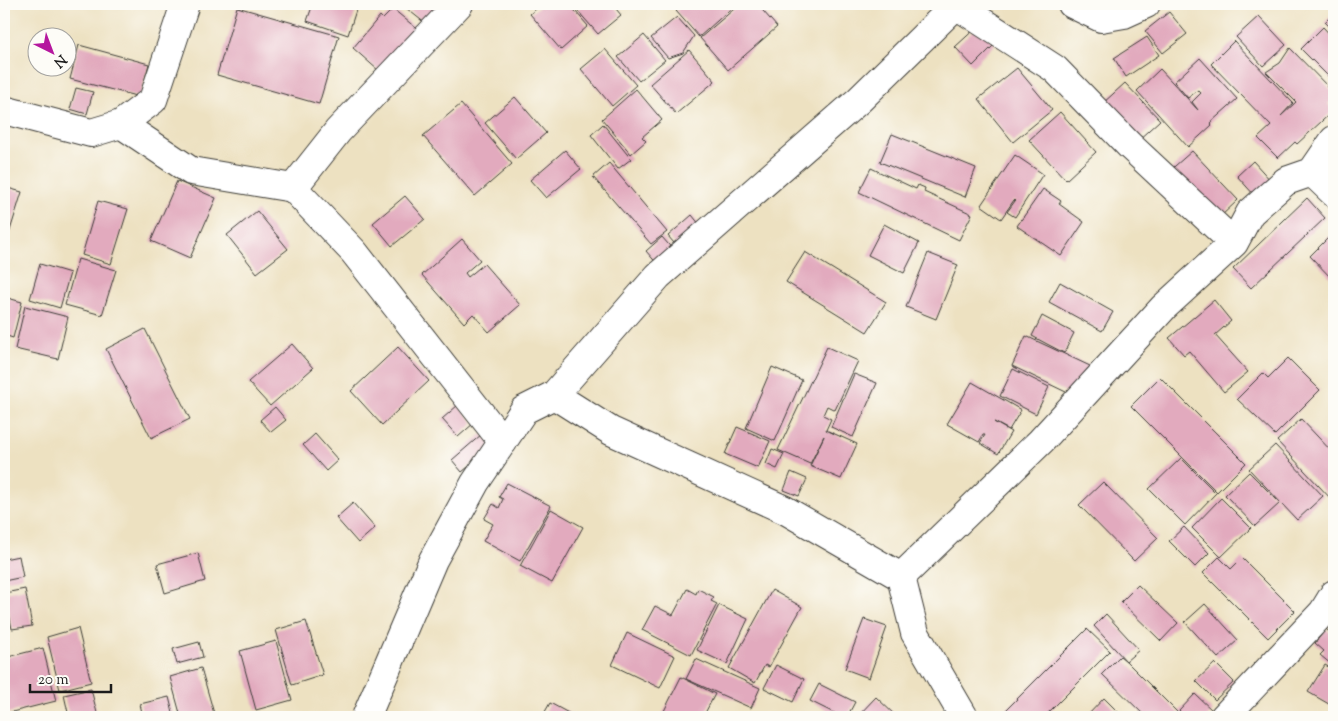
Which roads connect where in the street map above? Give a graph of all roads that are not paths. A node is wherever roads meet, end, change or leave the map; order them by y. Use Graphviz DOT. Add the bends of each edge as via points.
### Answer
graph roads {
  1 [pos="185,4"];
  2 [pos="459,4"];
  3 [pos="956,4"];
  4 [pos="1072,4"];
  5 [pos="1146,4"];
  6 [pos="4,110"];
  7 [pos="121,124"];
  8 [pos="1334,140"];
  9 [pos="1312,172"];
  10 [pos="294,188"];
  11 [pos="1334,193"];
  12 [pos="1234,243"];
  13 [pos="554,395"];
  14 [pos="503,442"];
  15 [pos="901,577"];
  16 [pos="1334,594"];
  17 [pos="366,717"];
  18 [pos="964,717"];
  19 [pos="1224,717"];
  1 -- 7 [label="street" via="153,100"];
  2 -- 10 [label="street" via="338,130"];
  3 -- 12 [label="street" via="1055,69 1129,146"];
  3 -- 13 [label="street" via="859,100 658,276"];
  4 -- 5 [label="street" via="1101,18 1124,14"];
  6 -- 7 [label="street" via="91,133"];
  7 -- 10 [label="street" via="191,171"];
  8 -- 9 [label="street"];
  9 -- 11 [label="street"];
  9 -- 12 [label="street" via="1286,181 1250,213"];
  10 -- 14 [label="street" via="354,252"];
  12 -- 15 [label="street" via="1164,307 1041,441"];
  13 -- 14 [label="street" via="524,410"];
  13 -- 15 [label="street" via="612,431 785,510"];
  14 -- 17 [label="street" via="475,483 433,560"];
  15 -- 18 [label="street" via="915,633"];
  16 -- 19 [label="street" via="1323,612"];
}
